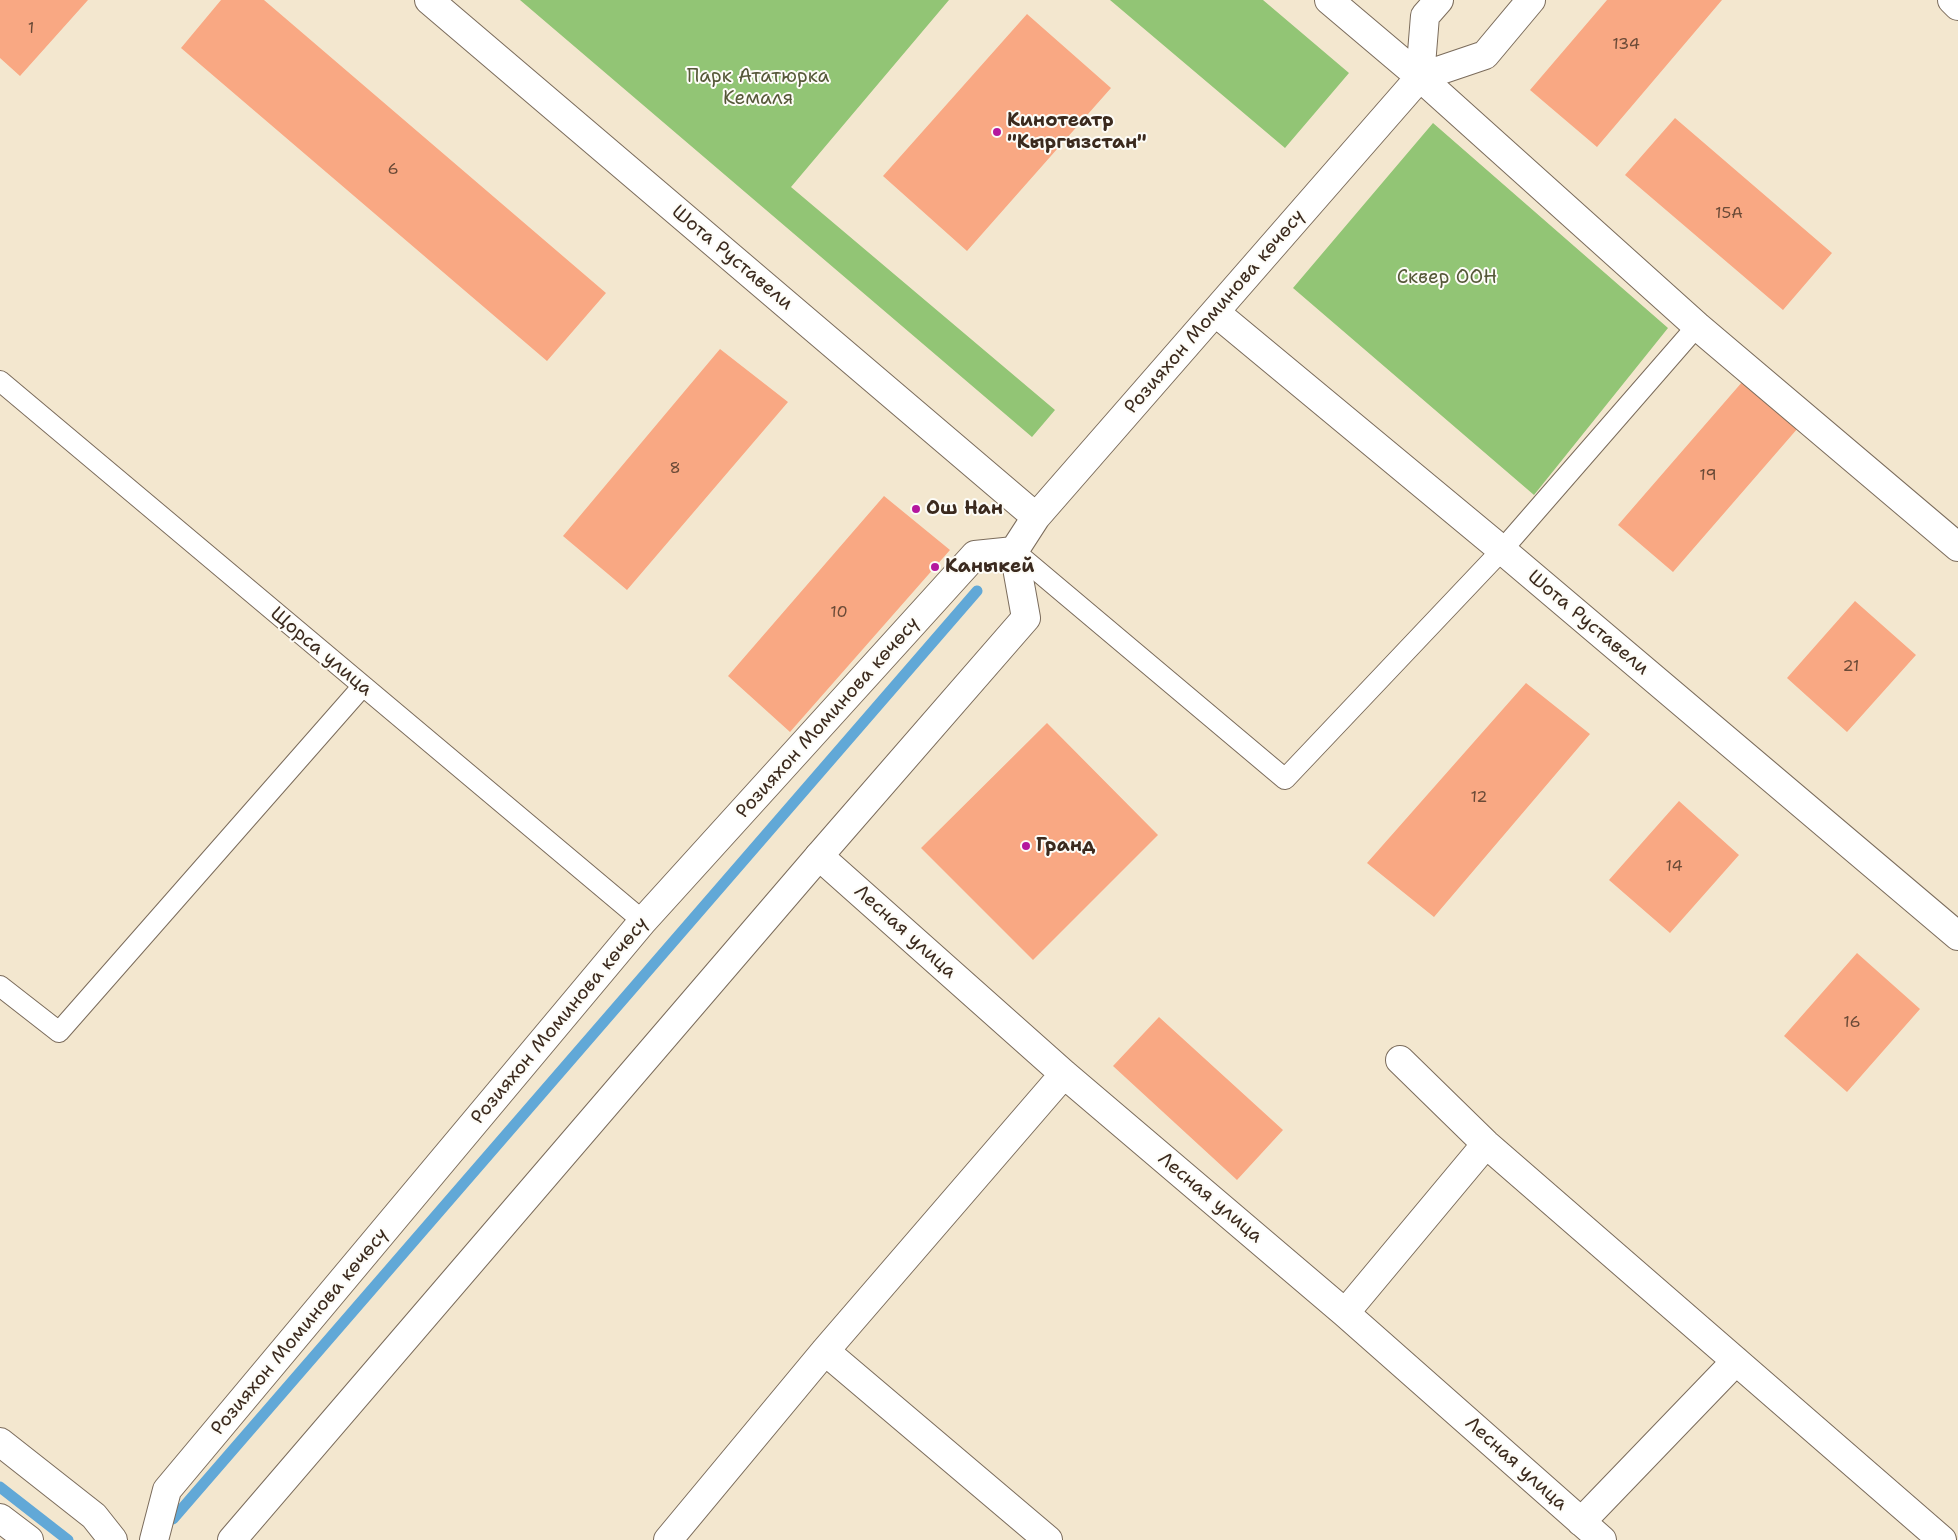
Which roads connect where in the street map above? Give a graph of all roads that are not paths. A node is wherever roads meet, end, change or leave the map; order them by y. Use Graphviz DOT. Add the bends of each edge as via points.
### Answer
graph roads {
  1 [pos="429,0"];
  2 [pos="1329,0"];
  3 [pos="1439,0"];
  4 [pos="1531,0"];
  5 [pos="1952,0"];
  6 [pos="1958,6"];
  7 [pos="1420,77"];
  8 [pos="1215,312"];
  9 [pos="1697,326"];
  10 [pos="0,381"];
  11 [pos="1036,517"];
  12 [pos="1958,547"];
  13 [pos="1502,550"];
  14 [pos="1014,551"];
  15 [pos="362,687"];
  16 [pos="819,856"];
  17 [pos="643,922"];
  18 [pos="1958,936"];
  19 [pos="0,986"];
  20 [pos="1400,1060"];
  21 [pos="1064,1074"];
  22 [pos="1486,1144"];
  23 [pos="1346,1313"];
  24 [pos="825,1352"];
  25 [pos="1736,1361"];
  26 [pos="0,1442"];
  27 [pos="0,1518"];
  28 [pos="1581,1522"];
  29 [pos="29,1540"];
  30 [pos="113,1540"];
  31 [pos="154,1540"];
  32 [pos="232,1540"];
  33 [pos="668,1540"];
  34 [pos="1048,1540"];
  35 [pos="1602,1540"];
  36 [pos="1942,1540"];
  1 -- 11 [label="street, Шота Руставели"];
  2 -- 7 [label="street"];
  3 -- 7 [label="street" via="1425,16"];
  4 -- 7 [label="street" via="1485,55"];
  5 -- 6 [label="street"];
  7 -- 8 [label="street, Розияхон Моминова көчөсү"];
  7 -- 9 [label="street"];
  8 -- 11 [label="street, Розияхон Моминова көчөсү"];
  8 -- 13 [label="street, Шота Руставели"];
  9 -- 12 [label="street"];
  9 -- 13 [label="lane"];
  10 -- 15 [label="lane, Щорса улица"];
  11 -- 14 [label="street, Розияхон Моминова көчөсү"];
  13 -- 14 [label="lane" via="1285,780"];
  13 -- 18 [label="street, Шота Руставели"];
  14 -- 16 [label="street" via="1026,618"];
  14 -- 17 [label="street, Розияхон Моминова көчөсү" via="975,555"];
  15 -- 17 [label="lane, Щорса улица"];
  15 -- 19 [label="lane" via="59,1032"];
  16 -- 21 [label="street, Лесная улица"];
  16 -- 32 [label="street"];
  17 -- 31 [label="street, Розияхон Моминова көчөсү" via="167,1490"];
  20 -- 22 [label="street"];
  21 -- 23 [label="street, Лесная улица"];
  21 -- 24 [label="street"];
  22 -- 23 [label="street"];
  22 -- 25 [label="street"];
  23 -- 28 [label="street, Лесная улица"];
  24 -- 33 [label="street"];
  24 -- 34 [label="street"];
  25 -- 28 [label="street"];
  25 -- 36 [label="street"];
  26 -- 30 [label="street" via="94,1516"];
  27 -- 29 [label="street"];
  28 -- 35 [label="street, Лесная улица"];
}
